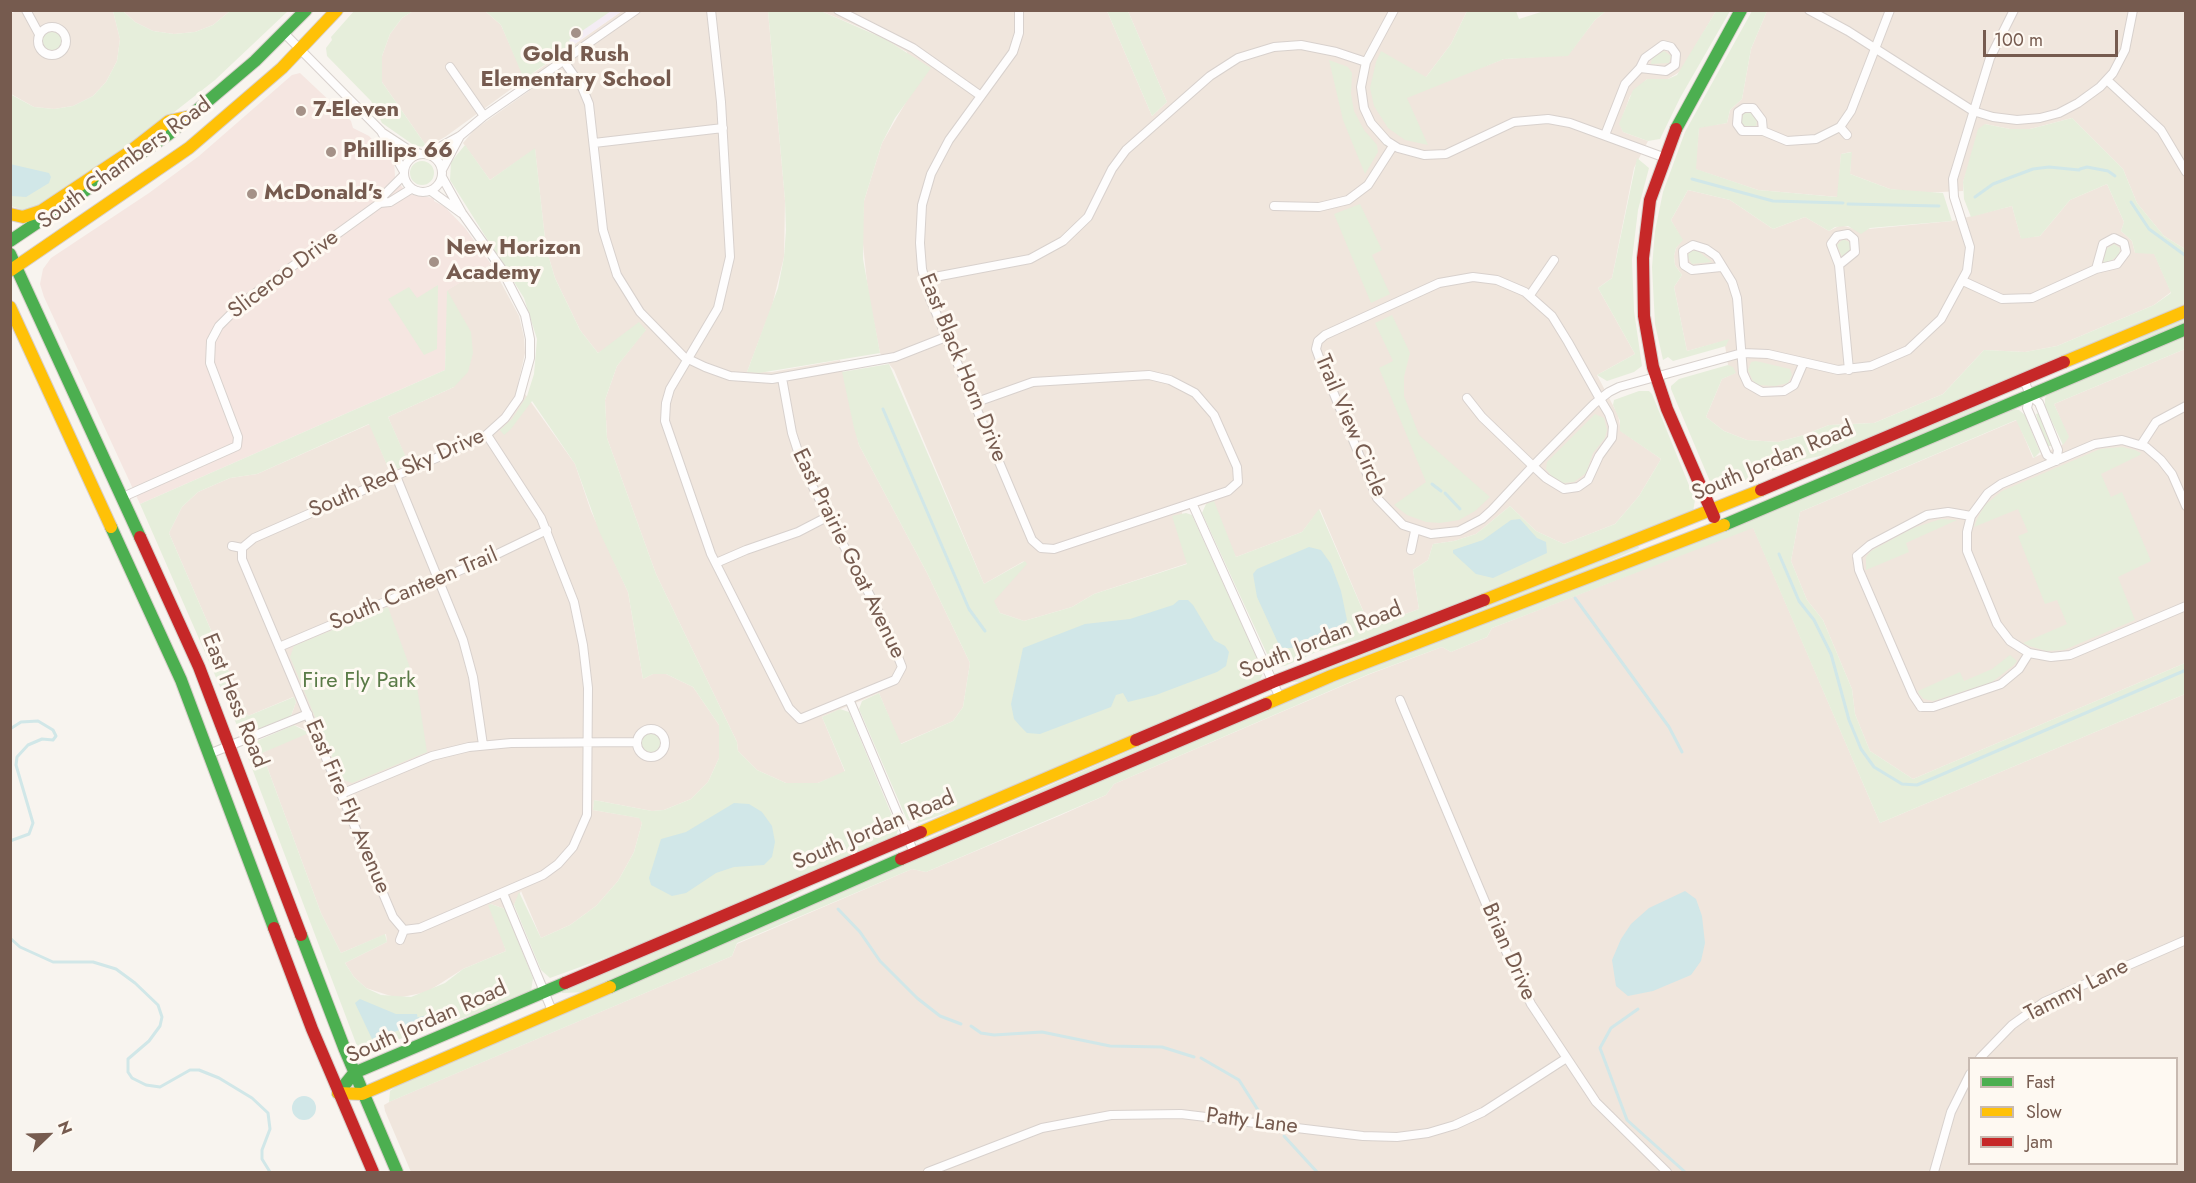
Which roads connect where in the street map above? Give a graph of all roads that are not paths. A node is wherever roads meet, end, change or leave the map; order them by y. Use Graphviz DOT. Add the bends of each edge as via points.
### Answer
graph roads {
  1 [pos="26,10"];
  2 [pos="306,10"];
  3 [pos="337,10"];
  4 [pos="636,10"];
  5 [pos="711,10"];
  6 [pos="838,10"];
  7 [pos="1019,10"];
  8 [pos="1394,10"];
  9 [pos="1741,10"];
  10 [pos="1809,10"];
  11 [pos="1890,10"];
  12 [pos="2014,10"];
  13 [pos="2133,10"];
  14 [pos="284,33"];
  15 [pos="39,34"];
  16 [pos="1875,48"];
  17 [pos="301,49"];
  18 [pos="563,60"];
  19 [pos="1366,62"];
  20 [pos="450,67"];
  21 [pos="1640,69"];
  22 [pos="2107,80"];
  23 [pos="981,96"];
  24 [pos="1973,111"];
  25 [pos="191,116"];
  26 [pos="484,116"];
  27 [pos="1840,127"];
  28 [pos="723,128"];
  29 [pos="381,131"];
  30 [pos="1763,131"];
  31 [pos="1605,135"];
  32 [pos="1847,135"];
  33 [pos="460,136"];
  34 [pos="594,143"];
  35 [pos="1394,146"];
  36 [pos="424,154"];
  37 [pos="1663,157"];
  38 [pos="2186,172"];
  39 [pos="403,173"];
  40 [pos="442,173"];
  41 [pos="411,189"];
  42 [pos="431,191"];
  43 [pos="380,203"];
  44 [pos="1274,206"];
  45 [pos="462,213"];
  46 [pos="10,214"];
  47 [pos="10,241"];
  48 [pos="10,254"];
  49 [pos="1554,260"];
  50 [pos="1839,265"];
  51 [pos="1721,267"];
  52 [pos="14,269"];
  53 [pos="2096,269"];
  54 [pos="924,279"];
  55 [pos="1963,281"];
  56 [pos="1530,295"];
  57 [pos="10,307"];
  58 [pos="2186,311"];
  59 [pos="10,326"];
  60 [pos="2186,329"];
  61 [pos="946,337"];
  62 [pos="25,338"];
  63 [pos="1742,353"];
  64 [pos="688,359"];
  65 [pos="1803,364"];
  66 [pos="1849,370"];
  67 [pos="1656,376"];
  68 [pos="782,378"];
  69 [pos="2024,380"];
  70 [pos="2030,394"];
  71 [pos="1467,398"];
  72 [pos="1600,399"];
  73 [pos="974,403"];
  74 [pos="2186,406"];
  75 [pos="487,435"];
  76 [pos="2140,445"];
  77 [pos="2056,461"];
  78 [pos="1533,466"];
  79 [pos="396,476"];
  80 [pos="123,497"];
  81 [pos="1192,503"];
  82 [pos="2186,506"];
  83 [pos="1711,511"];
  84 [pos="1971,516"];
  85 [pos="827,517"];
  86 [pos="1718,527"];
  87 [pos="547,530"];
  88 [pos="1415,531"];
  89 [pos="232,546"];
  90 [pos="242,548"];
  91 [pos="1411,550"];
  92 [pos="716,563"];
  93 [pos="439,579"];
  94 [pos="2186,606"];
  95 [pos="279,647"];
  96 [pos="2029,653"];
  97 [pos="1273,682"];
  98 [pos="1280,698"];
  99 [pos="849,699"];
  100 [pos="1400,700"];
  101 [pos="308,714"];
  102 [pos="636,742"];
  103 [pos="588,743"];
  104 [pos="483,745"];
  105 [pos="230,746"];
  106 [pos="209,754"];
  107 [pos="341,794"];
  108 [pos="909,838"];
  109 [pos="915,855"];
  110 [pos="503,892"];
  111 [pos="404,930"];
  112 [pos="400,940"];
  113 [pos="2186,940"];
  114 [pos="545,993"];
  115 [pos="553,1013"];
  116 [pos="1982,1057"];
  117 [pos="1565,1059"];
  118 [pos="354,1073"];
  119 [pos="1968,1078"];
  120 [pos="338,1093"];
  121 [pos="363,1094"];
  122 [pos="373,1173"];
  123 [pos="397,1173"];
  124 [pos="928,1173"];
  125 [pos="1667,1173"];
  126 [pos="1934,1173"];
  1 -- 15 [label="street"];
  2 -- 14 [label="main road, South Chambers Road"];
  3 -- 17 [label="main road, South Chambers Road"];
  4 -- 18 [label="street"];
  5 -- 28 [label="street"];
  6 -- 23 [label="street" via="906,44"];
  7 -- 23 [label="street, East Black Horn Drive" via="1019,33 1013,52"];
  8 -- 19 [label="street"];
  9 -- 37 [label="main road"];
  10 -- 16 [label="street"];
  11 -- 16 [label="street"];
  12 -- 24 [label="street" via="1990,58"];
  13 -- 22 [label="street" via="2128,42"];
  14 -- 17 [label="street"];
  14 -- 25 [label="main road, South Chambers Road"];
  16 -- 24 [label="street"];
  16 -- 27 [label="street" via="1851,111"];
  17 -- 29 [label="street"];
  17 -- 52 [label="main road, South Chambers Road" via="163,168"];
  18 -- 26 [label="street"];
  18 -- 34 [label="street" via="589,102"];
  19 -- 35 [label="street" via="1361,87 1364,108 1376,129"];
  19 -- 54 [label="street" via="1312,46 1284,45 1255,51 1216,71 1120,157 1088,217 1056,246 1022,261"];
  20 -- 26 [label="street"];
  21 -- 31 [label="street" via="1625,84"];
  22 -- 24 [label="street" via="2078,103 2040,118 2009,120"];
  22 -- 38 [label="street" via="2161,130"];
  23 -- 54 [label="street, East Black Horn Drive" via="942,152 926,191 919,233"];
  24 -- 55 [label="street" via="1953,184 1970,247"];
  25 -- 46 [label="main road" via="169,121 41,211 23,217"];
  25 -- 47 [label="main road, South Chambers Road" via="122,168"];
  26 -- 33 [label="street"];
  27 -- 30 [label="street" via="1823,137 1802,141 1787,141"];
  27 -- 32 [label="street"];
  28 -- 34 [label="street"];
  28 -- 64 [label="street" via="731,239 729,264 718,308"];
  29 -- 36 [label="street" via="409,150"];
  29 -- 39 [label="street"];
  31 -- 35 [label="street" via="1564,121 1538,118 1514,122 1446,154 1416,154"];
  31 -- 37 [label="street"];
  33 -- 36 [label="street"];
  33 -- 40 [label="street"];
  34 -- 64 [label="street" via="603,230 617,275 640,312"];
  35 -- 44 [label="street" via="1368,186 1348,200 1319,207"];
  36 -- 39 [label="street" via="411,157"];
  36 -- 40 [label="street" via="437,160"];
  37 -- 67 [label="main road" via="1648,213 1642,271 1644,316"];
  39 -- 41 [label="street"];
  39 -- 43 [label="street, Sliceroo Drive"];
  40 -- 42 [label="street"];
  40 -- 45 [label="street, South Red Sky Drive"];
  41 -- 42 [label="street"];
  41 -- 43 [label="street, Sliceroo Drive" via="390,202"];
  42 -- 45 [label="street, South Red Sky Drive"];
  43 -- 80 [label="street, Sliceroo Drive" via="243,302 219,326 212,341 210,363 238,437 237,446"];
  45 -- 75 [label="street, South Red Sky Drive" via="513,288 530,339 530,366 521,392 508,414"];
  48 -- 52 [label="main road, East Hess Road"];
  49 -- 56 [label="street"];
  50 -- 66 [label="street"];
  51 -- 51 [label="street" via="1716,256 1700,246 1689,246 1683,251 1687,268 1696,271"];
  51 -- 63 [label="street" via="1736,292"];
  52 -- 80 [label="main road, East Hess Road"];
  53 -- 55 [label="street" via="2025,300 1994,296"];
  54 -- 61 [label="street, East Black Horn Drive"];
  55 -- 66 [label="street" via="1941,318 1917,344 1887,361"];
  56 -- 72 [label="street, Trail View Circle" via="1556,321"];
  56 -- 88 [label="street, Trail View Circle" via="1489,278 1452,279 1316,340 1320,360 1377,498 1397,520"];
  57 -- 62 [label="main road, East Hess Road"];
  58 -- 69 [label="main road, South Jordan Road"];
  59 -- 62 [label="main road"];
  60 -- 70 [label="main road, South Jordan Road"];
  61 -- 68 [label="street" via="895,357"];
  61 -- 73 [label="street, East Black Horn Drive"];
  62 -- 106 [label="main road, East Hess Road" via="149,608"];
  63 -- 65 [label="street" via="1768,354"];
  63 -- 65 [label="street" via="1745,379 1761,392 1790,388"];
  63 -- 67 [label="street"];
  64 -- 68 [label="street" via="737,377"];
  64 -- 92 [label="street" via="670,389 665,421 692,506"];
  65 -- 66 [label="street"];
  67 -- 72 [label="street" via="1619,387"];
  67 -- 83 [label="main road"];
  68 -- 85 [label="street, East Prairie Goat Avenue" via="797,453"];
  69 -- 70 [label="street"];
  69 -- 83 [label="main road, South Jordan Road"];
  70 -- 77 [label="street" via="2039,403 2058,450"];
  70 -- 86 [label="main road, South Jordan Road"];
  71 -- 78 [label="street"];
  72 -- 78 [label="street"];
  72 -- 78 [label="street, Trail View Circle" via="1613,434 1588,480 1578,487 1564,489 1552,484"];
  73 -- 81 [label="street, East Black Horn Drive" via="1039,552"];
  73 -- 81 [label="street, East Black Horn Drive" via="1033,382 1140,375 1170,380 1195,393 1214,415 1242,485"];
  74 -- 76 [label="street" via="2156,422"];
  75 -- 79 [label="street, South Red Sky Drive"];
  75 -- 87 [label="street" via="520,481"];
  76 -- 77 [label="street" via="2104,441"];
  76 -- 82 [label="street" via="2165,465"];
  77 -- 84 [label="street" via="1993,489"];
  78 -- 88 [label="street" via="1492,510 1471,526 1445,533"];
  79 -- 90 [label="street, South Red Sky Drive" via="254,538"];
  79 -- 93 [label="street"];
  80 -- 105 [label="main road, East Hess Road" via="176,612"];
  81 -- 97 [label="street"];
  83 -- 86 [label="main road"];
  83 -- 97 [label="main road, South Jordan Road"];
  84 -- 96 [label="street" via="1966,545 1975,572 2001,630"];
  84 -- 96 [label="street" via="1948,512 1927,515 1855,555 1912,695 1919,710 2001,684 2019,669"];
  85 -- 92 [label="street"];
  85 -- 99 [label="street, East Prairie Goat Avenue" via="886,626 905,673"];
  86 -- 98 [label="main road, South Jordan Road"];
  87 -- 93 [label="street, South Canteen Trail"];
  87 -- 103 [label="street" via="571,593 580,630 588,688"];
  88 -- 91 [label="street"];
  89 -- 90 [label="street"];
  90 -- 95 [label="street, East Fire Fly Avenue" via="242,559"];
  92 -- 99 [label="street, East Prairie Goat Avenue" via="795,721"];
  93 -- 95 [label="street, South Canteen Trail"];
  93 -- 104 [label="street" via="470,663"];
  94 -- 96 [label="street" via="2070,655 2045,657"];
  95 -- 101 [label="street, East Fire Fly Avenue"];
  97 -- 98 [label="street"];
  97 -- 108 [label="main road, South Jordan Road"];
  98 -- 109 [label="main road, South Jordan Road"];
  99 -- 108 [label="street"];
  100 -- 117 [label="street, Brian Drive" via="1515,972"];
  101 -- 105 [label="street"];
  101 -- 107 [label="street, East Fire Fly Avenue"];
  102 -- 103 [label="street"];
  103 -- 104 [label="street"];
  103 -- 110 [label="street" via="588,808 576,842 551,870"];
  104 -- 107 [label="street" via="438,754"];
  105 -- 106 [label="street"];
  105 -- 118 [label="main road, East Hess Road"];
  106 -- 120 [label="main road, East Hess Road"];
  107 -- 111 [label="street, East Fire Fly Avenue" via="393,917"];
  108 -- 109 [label="street"];
  108 -- 114 [label="main road, South Jordan Road"];
  109 -- 115 [label="main road, South Jordan Road" via="756,921"];
  110 -- 111 [label="street" via="413,930"];
  110 -- 114 [label="street"];
  111 -- 112 [label="street"];
  113 -- 116 [label="street, Tammy Lane" via="2044,1002 2012,1025"];
  114 -- 115 [label="street"];
  114 -- 118 [label="main road, South Jordan Road"];
  115 -- 121 [label="main road, South Jordan Road"];
  117 -- 124 [label="street, Patty Lane" via="1470,1119 1421,1134 1364,1136 1191,1114 1111,1114 1037,1130"];
  117 -- 125 [label="street, Brian Drive" via="1606,1113"];
  118 -- 120 [label="main road, South Jordan Road"];
  118 -- 121 [label="main road, East Hess Road"];
  119 -- 126 [label="street" via="1951,1112"];
  120 -- 121 [label="main road, South Jordan Road"];
  120 -- 122 [label="main road, East Hess Road"];
  121 -- 123 [label="main road, East Hess Road"];
}
